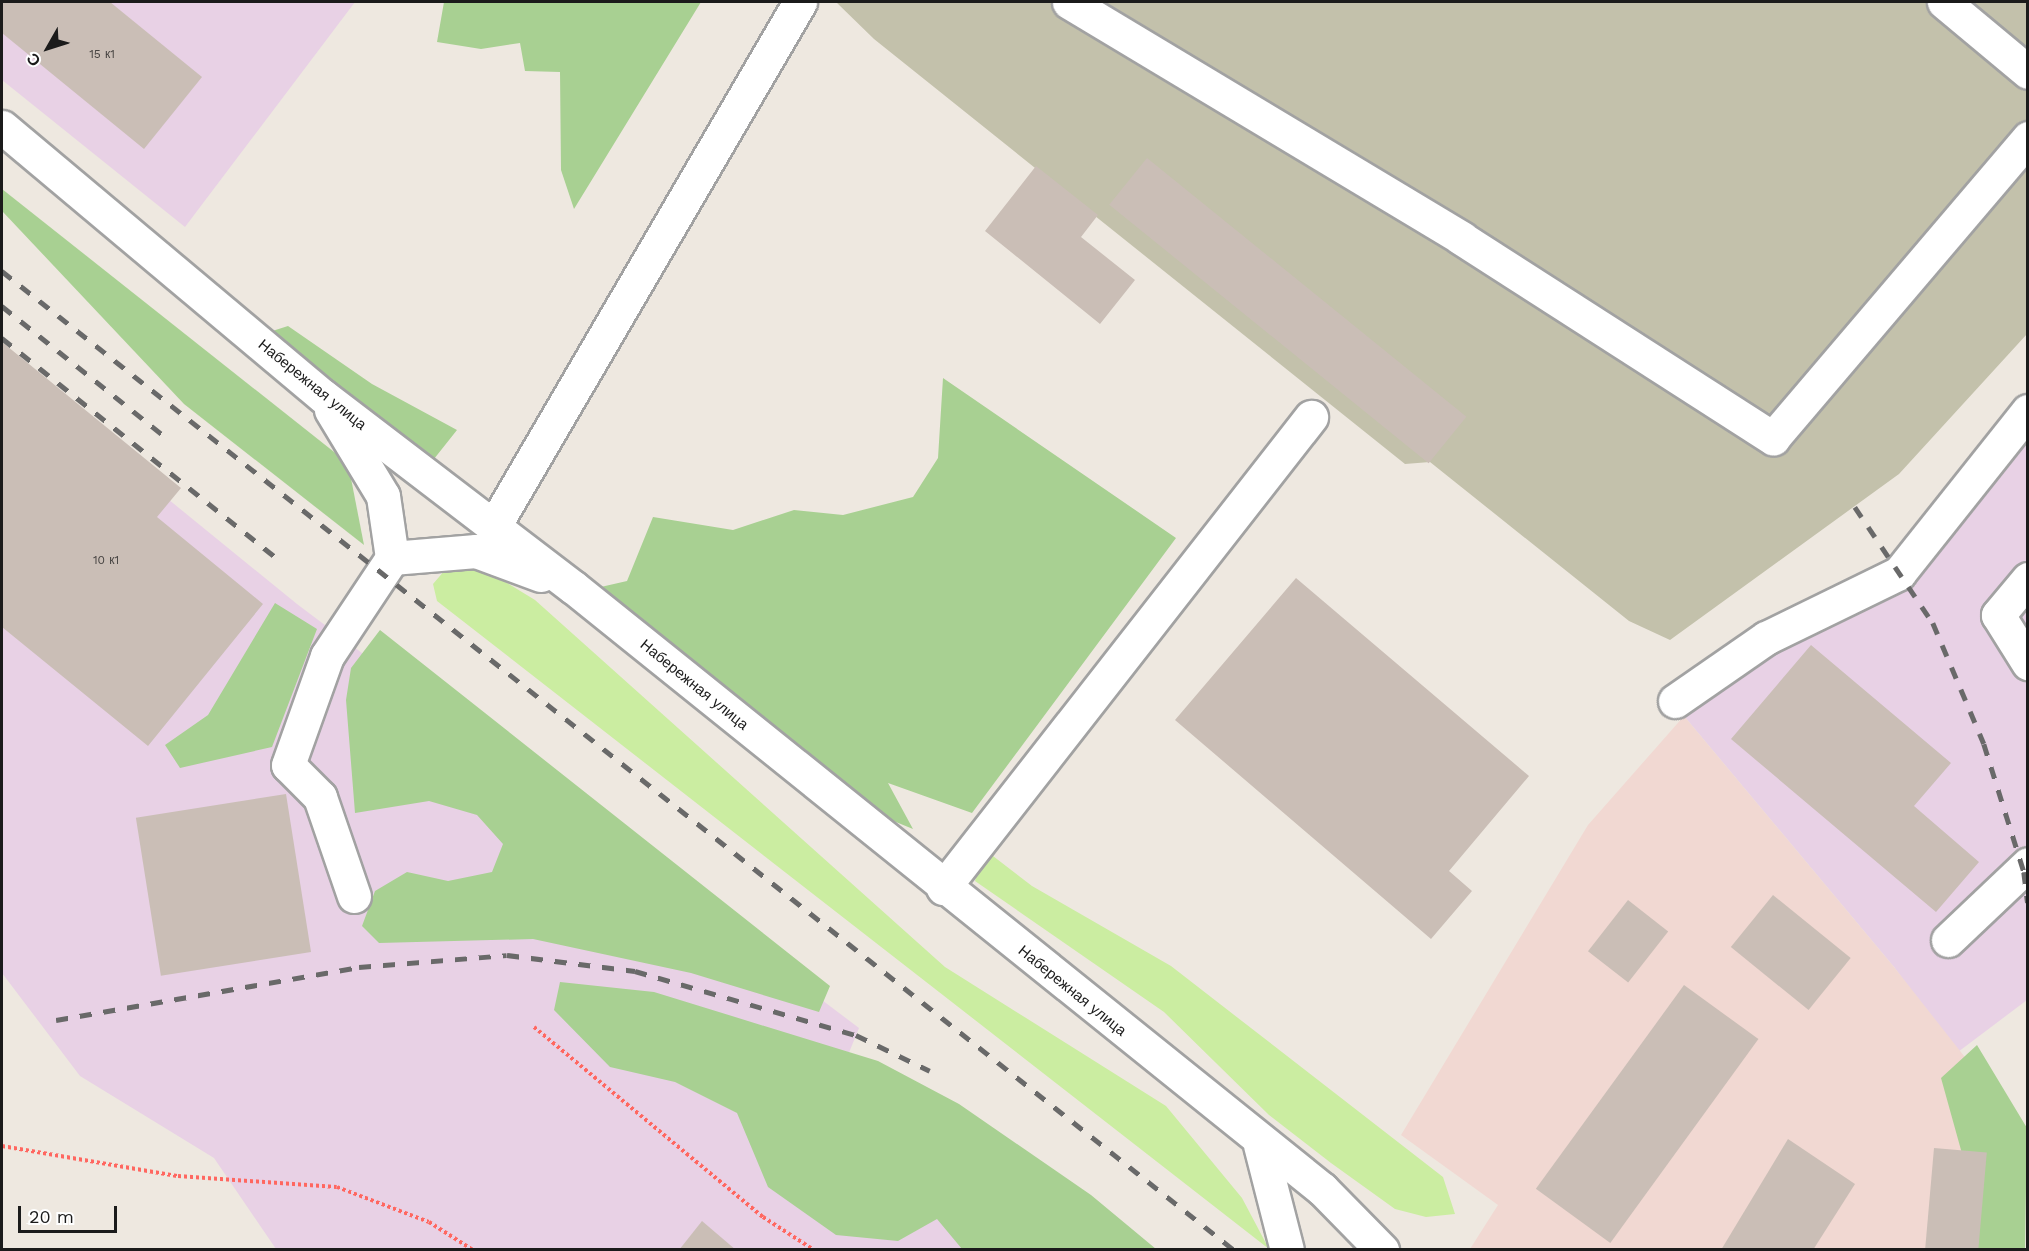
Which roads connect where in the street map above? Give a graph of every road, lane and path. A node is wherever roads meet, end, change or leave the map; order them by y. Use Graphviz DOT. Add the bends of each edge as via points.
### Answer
graph roads {
  1 [pos="800,2"];
  2 [pos="1069,2"];
  3 [pos="1944,2"];
  4 [pos="2028,72"];
  5 [pos="2,127"];
  6 [pos="2028,138"];
  7 [pos="323,396"];
  8 [pos="2028,411"];
  9 [pos="1311,417"];
  10 [pos="494,526"];
  11 [pos="392,558"];
  12 [pos="2028,579"];
  13 [pos="573,587"];
  14 [pos="2028,663"];
  15 [pos="1676,701"];
  16 [pos="2028,864"];
  17 [pos="943,888"];
  18 [pos="354,896"];
  19 [pos="1948,940"];
  20 [pos="534,1027"];
  21 [pos="1260,1145"];
  22 [pos="2,1146"];
  23 [pos="473,1250"];
  24 [pos="814,1250"];
  25 [pos="1287,1250"];
  26 [pos="1382,1250"];
  1 -- 10 [label="street"];
  2 -- 6 [label="street" via="1461,238 1773,438"];
  3 -- 4 [label="street"];
  5 -- 7 [label="street, Набережная улица"];
  7 -- 10 [label="street, Набережная улица"];
  7 -- 11 [label="street" via="383,496"];
  8 -- 15 [label="street" via="1899,573 1766,638"];
  9 -- 17 [label="street"];
  10 -- 13 [label="street, Набережная улица"];
  11 -- 13 [label="street" via="476,551"];
  11 -- 18 [label="street" via="327,657 288,765 320,797"];
  12 -- 14 [label="street" via="1998,615"];
  13 -- 17 [label="street, Набережная улица"];
  16 -- 19 [label="street"];
  17 -- 21 [label="street, Набережная улица"];
  20 -- 24 [label="path" via="763,1217"];
  21 -- 25 [label="street"];
  21 -- 26 [label="street, Набережная улица" via="1322,1189"];
  22 -- 23 [label="path" via="178,1176 337,1187 429,1222"];
}
